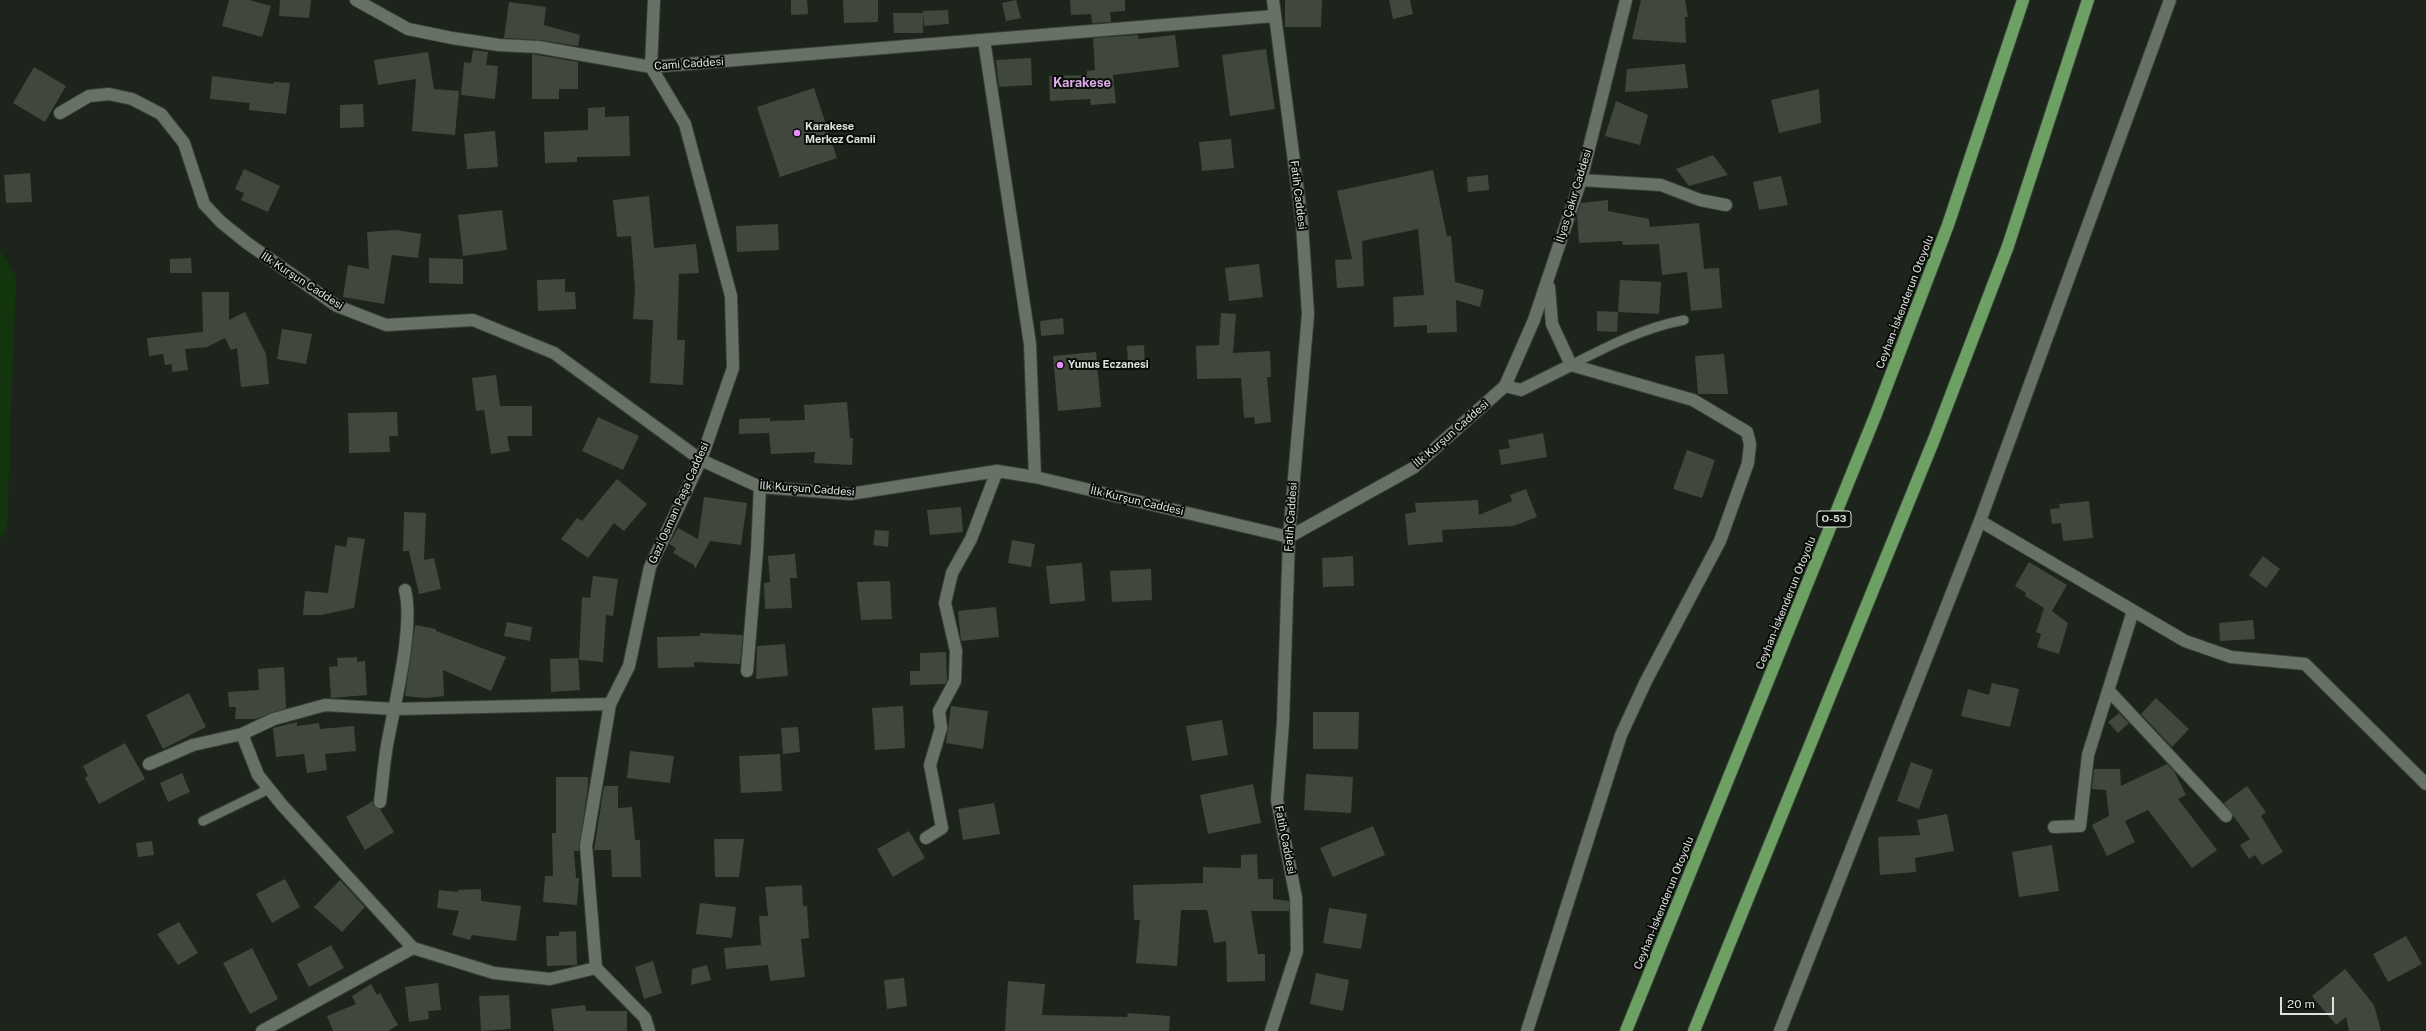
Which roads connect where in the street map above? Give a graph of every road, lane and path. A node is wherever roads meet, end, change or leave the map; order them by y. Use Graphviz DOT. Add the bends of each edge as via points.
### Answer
graph roads {
  1 [pos="356,0"];
  2 [pos="654,0"];
  3 [pos="1273,0"];
  4 [pos="1626,0"];
  5 [pos="2023,0"];
  6 [pos="2088,0"];
  7 [pos="2170,0"];
  8 [pos="1274,16"];
  9 [pos="984,40"];
  10 [pos="651,67"];
  11 [pos="60,113"];
  12 [pos="1581,180"];
  13 [pos="1726,205"];
  14 [pos="1549,277"];
  15 [pos="1684,320"];
  16 [pos="1571,365"];
  17 [pos="1505,386"];
  18 [pos="701,460"];
  19 [pos="997,471"];
  20 [pos="1035,477"];
  21 [pos="760,488"];
  22 [pos="1980,521"];
  23 [pos="1289,537"];
  24 [pos="405,590"];
  25 [pos="2133,611"];
  26 [pos="747,671"];
  27 [pos="2109,691"];
  28 [pos="610,704"];
  29 [pos="396,709"];
  30 [pos="242,734"];
  31 [pos="149,764"];
  32 [pos="2426,784"];
  33 [pos="270,789"];
  34 [pos="380,802"];
  35 [pos="2226,816"];
  36 [pos="203,821"];
  37 [pos="2054,827"];
  38 [pos="926,838"];
  39 [pos="413,948"];
  40 [pos="596,968"];
  41 [pos="262,1031"];
  42 [pos="649,1031"];
  43 [pos="1271,1031"];
  44 [pos="1528,1031"];
  45 [pos="1626,1031"];
  46 [pos="1694,1031"];
  47 [pos="1780,1031"];
  1 -- 10 [label="street, Cami Caddesi" via="408,29 499,45 538,47"];
  2 -- 10 [label="street"];
  3 -- 8 [label="street, Fatih Caddesi"];
  4 -- 12 [label="street, İlyas Çakır Caddesi"];
  5 -- 45 [label="highway, Ceyhan-İskenderun Otoyolu / O-53" via="1948,225 1876,414"];
  6 -- 46 [label="highway" via="2008,246 1938,430"];
  7 -- 22 [label="street"];
  8 -- 9 [label="street, Cami Caddesi" via="1042,33"];
  8 -- 23 [label="street, Fatih Caddesi" via="1302,223 1308,314"];
  9 -- 10 [label="street, Cami Caddesi"];
  9 -- 20 [label="street" via="1030,344"];
  10 -- 18 [label="street, Gazi Osman Paşa Caddesi" via="685,124 731,296 733,368"];
  11 -- 18 [label="street, İlk Kurşun Caddesi" via="89,96 109,94 132,99 161,114 184,143 204,204 247,243 337,306 386,325 473,320 554,352"];
  12 -- 13 [label="street" via="1661,185 1700,200"];
  12 -- 14 [label="street, İlyas Çakır Caddesi"];
  14 -- 16 [label="street" via="1552,324"];
  14 -- 17 [label="street, İlyas Çakır Caddesi" via="1534,320"];
  15 -- 16 [label="lane" via="1660,324 1626,337"];
  16 -- 17 [label="street" via="1521,390"];
  16 -- 44 [label="street" via="1693,400 1747,432 1750,444 1748,463 1720,541 1646,681 1621,735"];
  17 -- 23 [label="street, İlk Kurşun Caddesi" via="1413,468"];
  18 -- 21 [label="street, İlk Kurşun Caddesi"];
  18 -- 28 [label="street, Gazi Osman Paşa Caddesi" via="650,567 629,666"];
  19 -- 20 [label="street, İlk Kurşun Caddesi"];
  19 -- 21 [label="street, İlk Kurşun Caddesi" via="850,494"];
  19 -- 38 [label="street" via="971,539 952,573 945,603 956,651 955,682 939,711 941,728 930,766 942,828"];
  20 -- 23 [label="street, İlk Kurşun Caddesi"];
  21 -- 26 [label="street" via="758,551"];
  22 -- 25 [label="street"];
  22 -- 47 [label="street"];
  23 -- 43 [label="street, Fatih Caddesi" via="1283,722 1277,800 1296,898 1297,951"];
  24 -- 29 [label="street" via="409,604"];
  25 -- 27 [label="street"];
  25 -- 32 [label="street" via="2184,641 2231,657 2305,664"];
  27 -- 35 [label="street"];
  27 -- 37 [label="street" via="2088,755 2080,826"];
  28 -- 29 [label="street"];
  28 -- 40 [label="street, Gazi Osman Paşa Caddesi" via="586,846"];
  29 -- 30 [label="street" via="325,705 274,719"];
  29 -- 34 [label="street" via="388,736"];
  30 -- 31 [label="street" via="193,745"];
  30 -- 33 [label="street" via="258,775"];
  33 -- 36 [label="lane"];
  33 -- 39 [label="street"];
  39 -- 40 [label="street" via="502,974 550,979"];
  39 -- 41 [label="street"];
  40 -- 42 [label="street" via="645,1018"];
}
